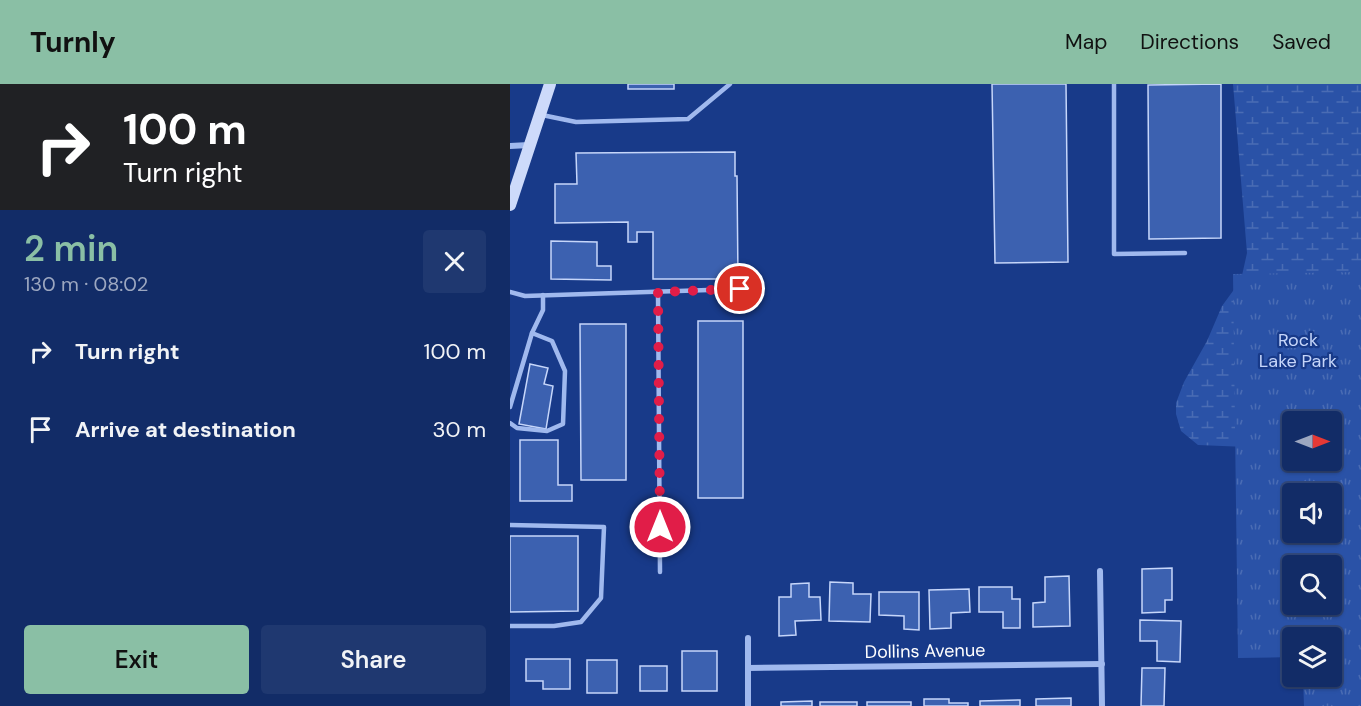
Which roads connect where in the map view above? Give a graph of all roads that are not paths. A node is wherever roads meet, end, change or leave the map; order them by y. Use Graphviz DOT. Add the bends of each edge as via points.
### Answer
graph roads {
  1 [pos="550,84"];
  2 [pos="730,84"];
  3 [pos="1114,84"];
  4 [pos="540,114"];
  5 [pos="529,145"];
  6 [pos="510,146"];
  7 [pos="510,205"];
  8 [pos="1185,253"];
  9 [pos="740,289"];
  10 [pos="510,292"];
  11 [pos="658,292"];
  12 [pos="543,295"];
  13 [pos="532,333"];
  14 [pos="510,407"];
  15 [pos="510,423"];
  16 [pos="510,525"];
  17 [pos="1100,571"];
  18 [pos="660,572"];
  19 [pos="510,626"];
  20 [pos="748,638"];
  21 [pos="1102,664"];
  22 [pos="748,668"];
  23 [pos="748,706"];
  24 [pos="1102,706"];
  1 -- 4 [label="main road"];
  2 -- 4 [label="lane" via="688,119 576,122"];
  3 -- 8 [label="lane" via="1114,254"];
  4 -- 5 [label="main road"];
  5 -- 6 [label="street"];
  5 -- 7 [label="main road"];
  9 -- 11 [label="lane"];
  10 -- 12 [label="lane"];
  11 -- 12 [label="lane"];
  11 -- 18 [label="lane"];
  12 -- 13 [label="lane" via="543,310"];
  13 -- 14 [label="lane"];
  13 -- 15 [label="lane" via="552,341 565,371 563,424 547,431 517,428"];
  16 -- 19 [label="lane" via="604,527 601,598 581,622"];
  17 -- 21 [label="street"];
  20 -- 22 [label="street"];
  21 -- 22 [label="street, Dollins Avenue"];
  21 -- 24 [label="street"];
  22 -- 23 [label="street"];
}
